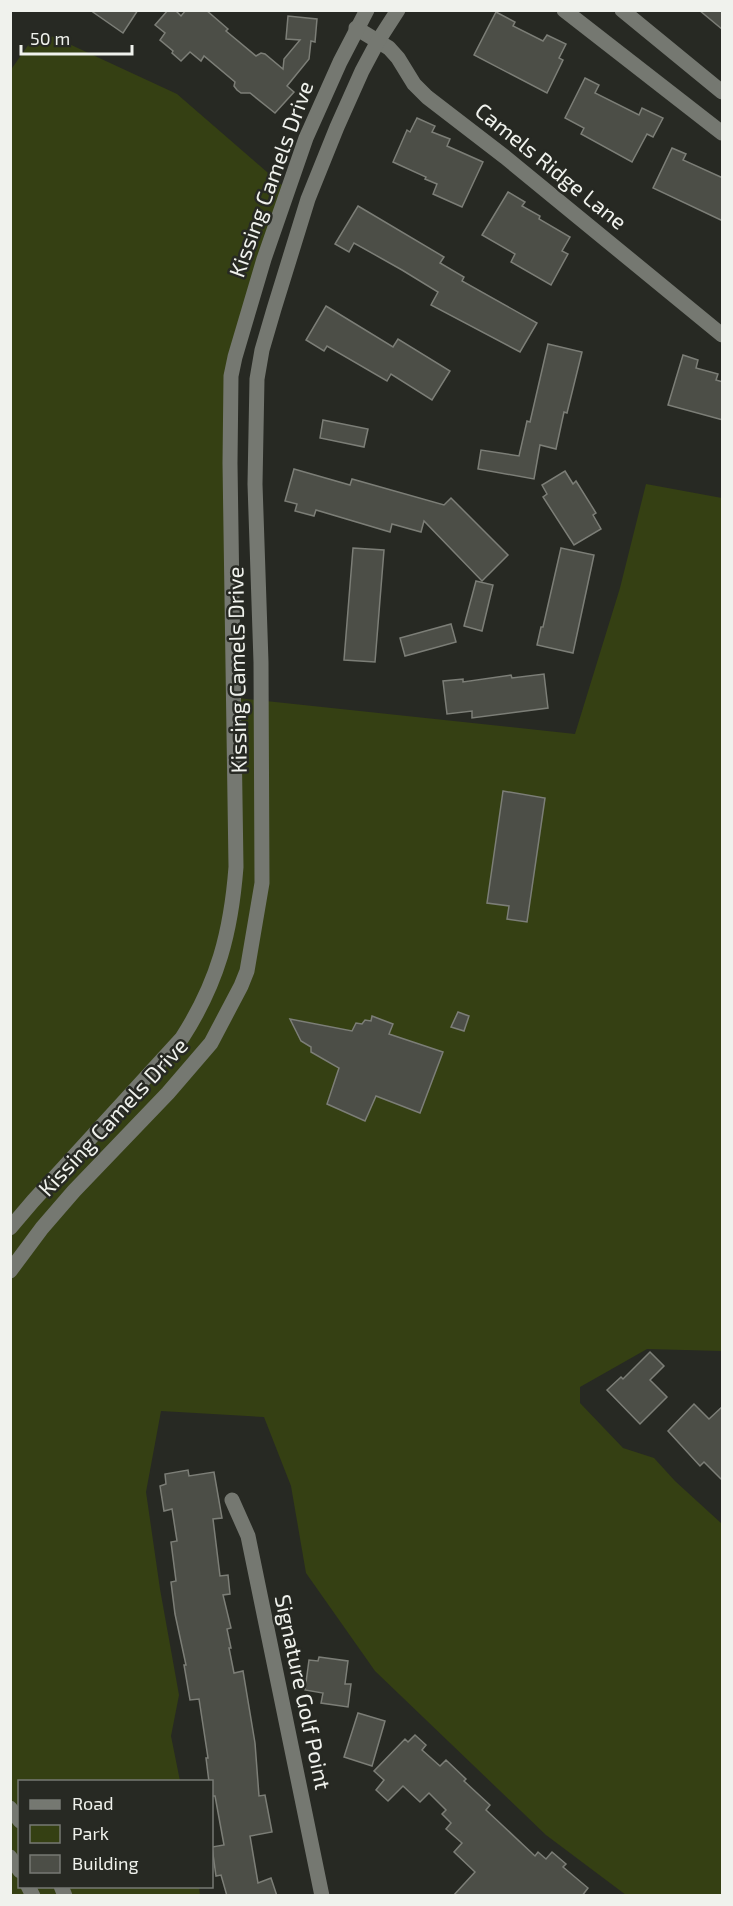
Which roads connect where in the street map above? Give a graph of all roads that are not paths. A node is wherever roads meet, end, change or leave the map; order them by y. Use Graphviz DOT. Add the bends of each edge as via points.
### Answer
graph roads {
  1 [pos="368,10"];
  2 [pos="398,10"];
  3 [pos="564,10"];
  4 [pos="622,10"];
  5 [pos="357,28"];
  6 [pos="378,41"];
  7 [pos="723,92"];
  8 [pos="720,125"];
  9 [pos="723,335"];
  10 [pos="10,1228"];
  11 [pos="10,1271"];
  12 [pos="232,1500"];
  13 [pos="322,1896"];
  1 -- 5 [label="street, Kissing Camels Drive"];
  2 -- 6 [label="street, Kissing Camels Drive"];
  3 -- 8 [label="street"];
  4 -- 7 [label="street"];
  5 -- 6 [label="street, Camels Ridge Lane"];
  5 -- 10 [label="street, Kissing Camels Drive" via="290,182 231,376 236,867 226,942 200,1009 182,1038"];
  6 -- 9 [label="street, Camels Ridge Lane" via="398,58 427,97"];
  6 -- 11 [label="street, Kissing Camels Drive" via="308,199 257,379 255,484 262,883 247,971 211,1043 168,1094 74,1191"];
  12 -- 13 [label="street, Signature Golf Point" via="248,1536"];
}
